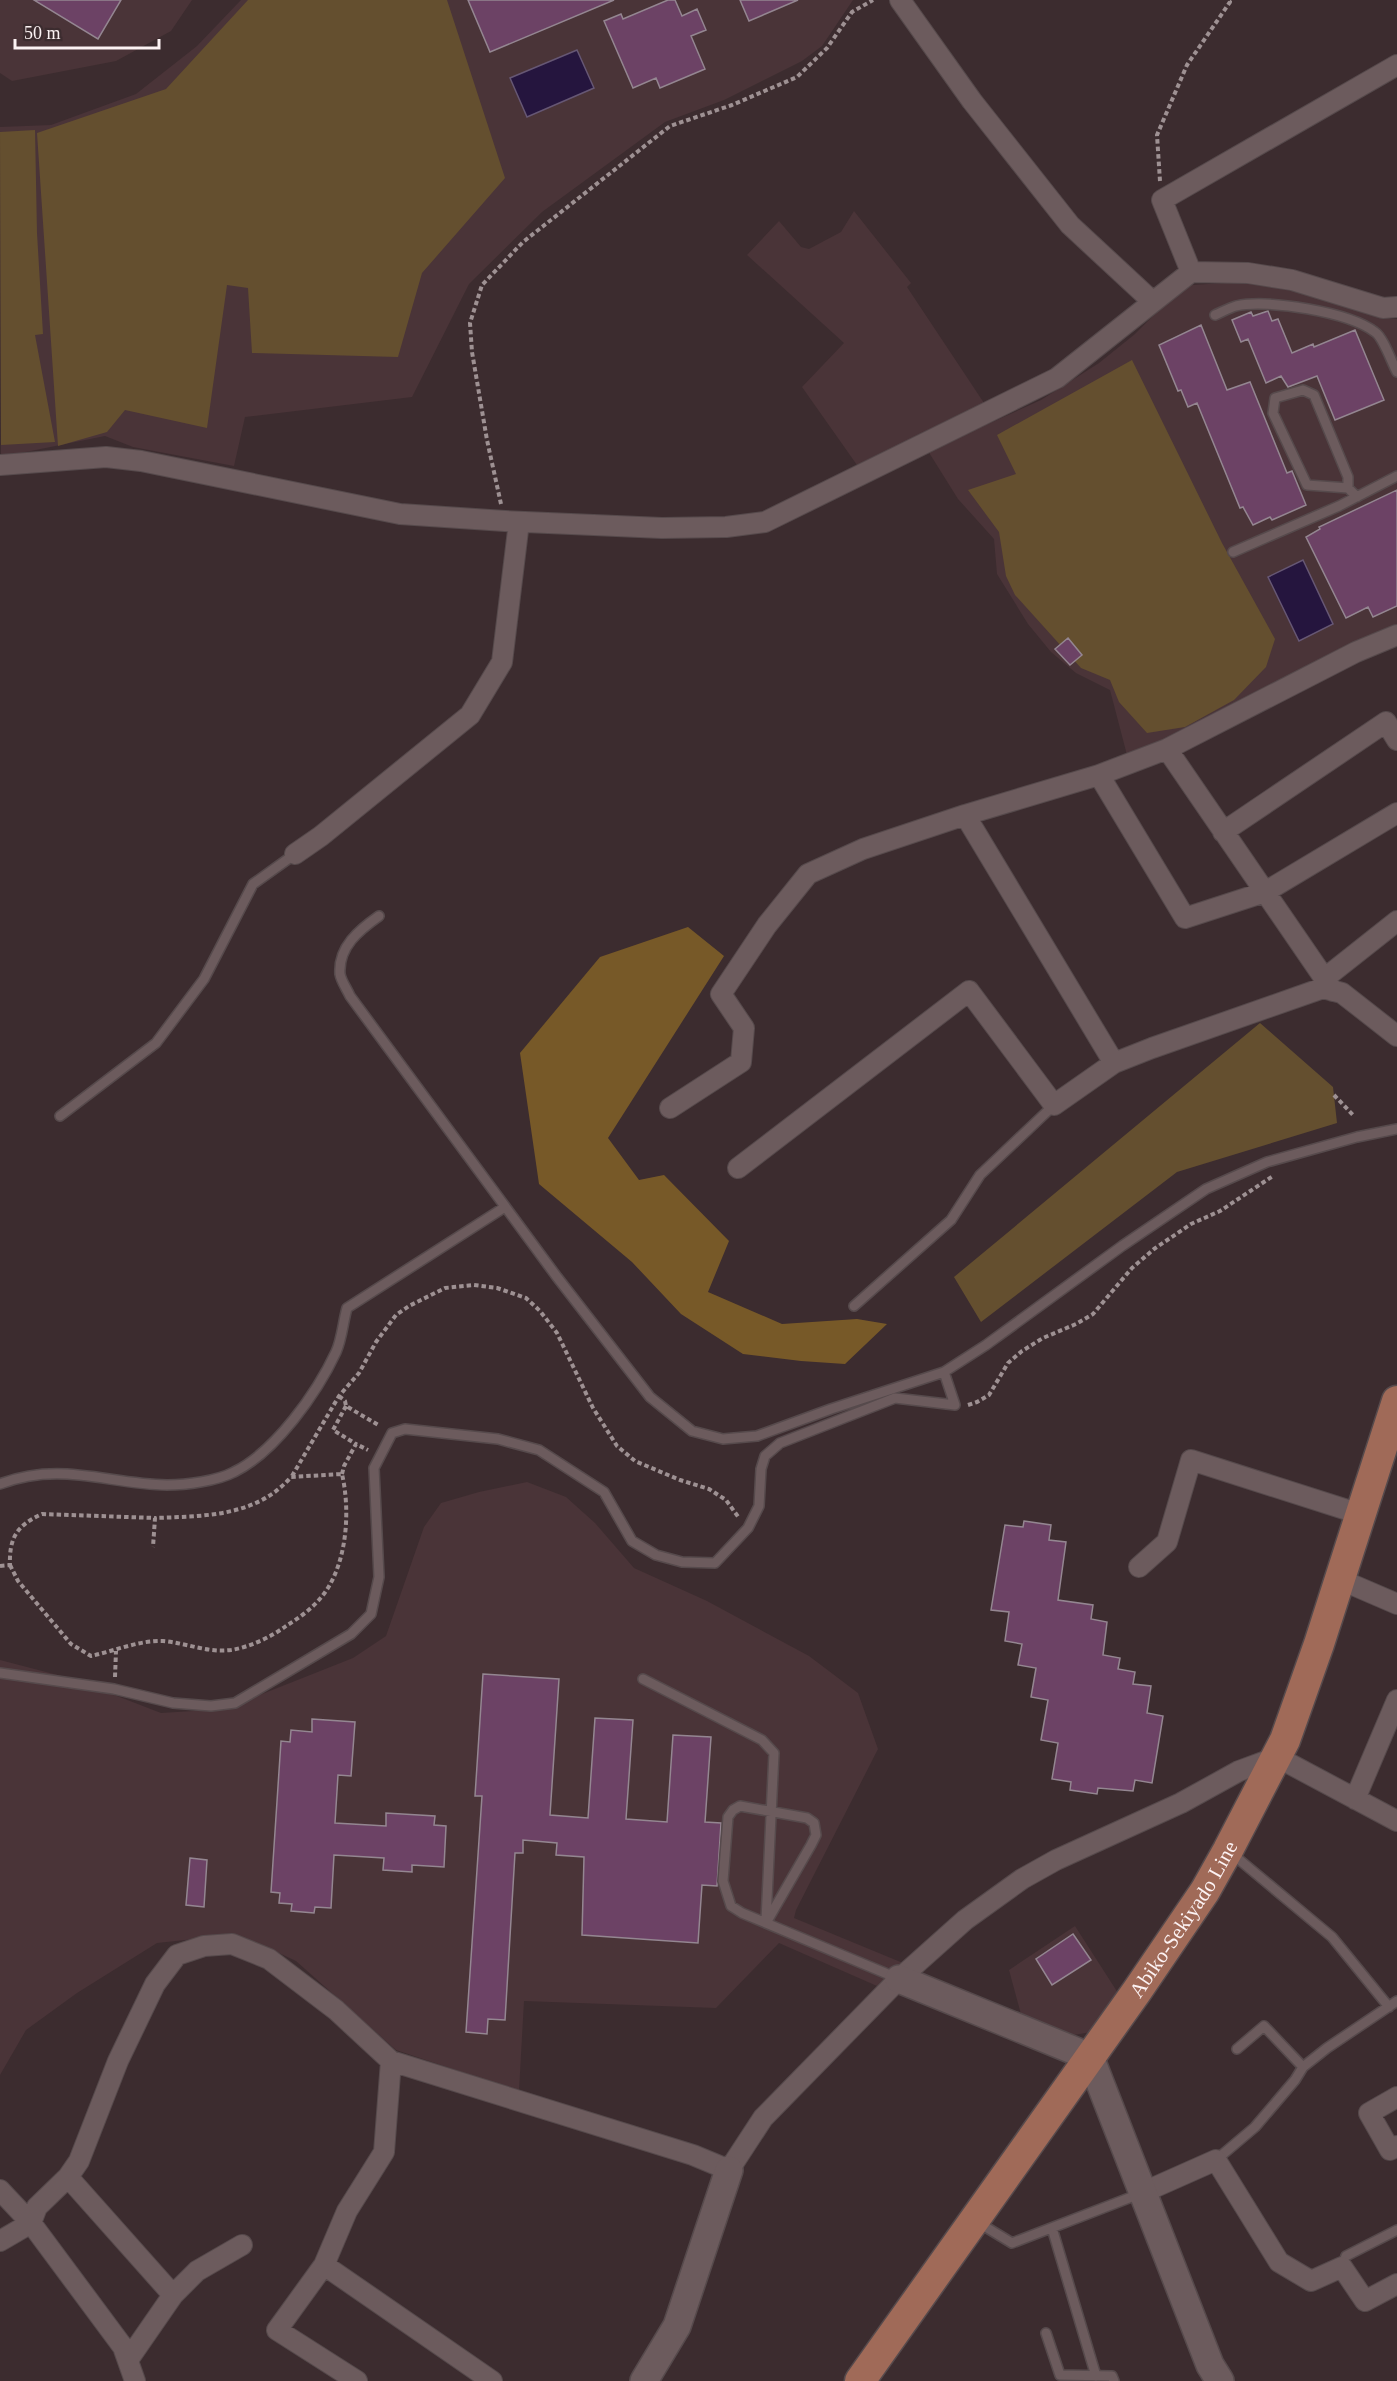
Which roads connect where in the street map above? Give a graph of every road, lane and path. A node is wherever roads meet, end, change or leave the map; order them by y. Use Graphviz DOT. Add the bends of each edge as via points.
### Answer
graph roads {
  1 [pos="873,0"];
  2 [pos="900,0"];
  3 [pos="1227,0"];
  4 [pos="1397,64"];
  5 [pos="1162,200"];
  6 [pos="1191,272"];
  7 [pos="1153,302"];
  8 [pos="1397,307"];
  9 [pos="1215,315"];
  10 [pos="1397,372"];
  11 [pos="0,465"];
  12 [pos="1397,477"];
  13 [pos="1348,488"];
  14 [pos="1358,497"];
  15 [pos="512,522"];
  16 [pos="1233,552"];
  17 [pos="1397,635"];
  18 [pos="1397,740"];
  19 [pos="1167,749"];
  20 [pos="1099,775"];
  21 [pos="1397,813"];
  22 [pos="965,815"];
  23 [pos="1223,832"];
  24 [pos="295,854"];
  25 [pos="1265,892"];
  26 [pos="379,916"];
  27 [pos="1397,921"];
  28 [pos="1329,985"];
  29 [pos="1397,1036"];
  30 [pos="1114,1063"];
  31 [pos="1334,1095"];
  32 [pos="1054,1105"];
  33 [pos="670,1108"];
  34 [pos="1353,1114"];
  35 [pos="60,1116"];
  36 [pos="1397,1129"];
  37 [pos="738,1168"];
  38 [pos="1274,1175"];
  39 [pos="505,1207"];
  40 [pos="854,1306"];
  41 [pos="944,1372"];
  42 [pos="339,1396"];
  43 [pos="1397,1401"];
  44 [pos="955,1405"];
  45 [pos="346,1406"];
  46 [pos="392,1433"];
  47 [pos="356,1444"];
  48 [pos="380,1456"];
  49 [pos="342,1474"];
  50 [pos="291,1477"];
  51 [pos="0,1484"];
  52 [pos="1360,1514"];
  53 [pos="155,1518"];
  54 [pos="748,1527"];
  55 [pos="153,1547"];
  56 [pos="10,1565"];
  57 [pos="0,1566"];
  58 [pos="1138,1568"];
  59 [pos="1339,1579"];
  60 [pos="1397,1604"];
  61 [pos="116,1651"];
  62 [pos="0,1673"];
  63 [pos="643,1679"];
  64 [pos="114,1689"];
  65 [pos="1397,1700"];
  66 [pos="1277,1757"];
  67 [pos="1355,1799"];
  68 [pos="772,1812"];
  69 [pos="1397,1821"];
  70 [pos="1228,1850"];
  71 [pos="766,1923"];
  72 [pos="899,1979"];
  73 [pos="1393,2004"];
  74 [pos="1237,2049"];
  75 [pos="1090,2057"];
  76 [pos="391,2061"];
  77 [pos="1303,2067"];
  78 [pos="1397,2097"];
  79 [pos="1397,2146"];
  80 [pos="1216,2160"];
  81 [pos="729,2170"];
  82 [pos="68,2177"];
  83 [pos="0,2190"];
  84 [pos="1144,2192"];
  85 [pos="974,2220"];
  86 [pos="31,2223"];
  87 [pos="1052,2228"];
  88 [pos="1397,2230"];
  89 [pos="0,2241"];
  90 [pos="242,2245"];
  91 [pos="324,2265"];
  92 [pos="1342,2266"];
  93 [pos="1397,2284"];
  94 [pos="173,2295"];
  95 [pos="1046,2333"];
  96 [pos="128,2360"];
  97 [pos="1096,2376"];
  98 [pos="1220,2377"];
  99 [pos="135,2381"];
  100 [pos="357,2381"];
  101 [pos="492,2381"];
  102 [pos="644,2381"];
  103 [pos="860,2381"];
  104 [pos="1114,2381"];
  1 -- 15 [label="path" via="852,12 827,48 797,77 670,126 523,242 482,285 470,323 472,352 487,440"];
  2 -- 7 [label="street" via="1070,225"];
  3 -- 5 [label="path" via="1230,3 1187,66 1157,135"];
  4 -- 5 [label="street"];
  5 -- 6 [label="street"];
  6 -- 7 [label="street"];
  6 -- 8 [label="street" via="1248,273 1292,280 1383,308"];
  7 -- 15 [label="street" via="1057,378 765,522 663,528"];
  9 -- 10 [label="lane" via="1236,306 1266,304 1310,309 1351,320 1377,333"];
  11 -- 15 [label="street" via="106,457 129,459 400,513"];
  12 -- 14 [label="lane"];
  13 -- 13 [label="lane" via="1307,485 1273,413 1275,398 1303,390 1314,395 1348,477"];
  13 -- 14 [label="lane"];
  14 -- 16 [label="lane"];
  15 -- 24 [label="street" via="502,662 470,715"];
  17 -- 19 [label="street"];
  18 -- 23 [label="street" via="1386,722"];
  19 -- 20 [label="street"];
  19 -- 23 [label="street"];
  20 -- 22 [label="street"];
  20 -- 25 [label="street" via="1185,918"];
  21 -- 25 [label="street"];
  22 -- 30 [label="street"];
  22 -- 33 [label="street" via="863,849 808,874 721,994 744,1028 741,1062"];
  23 -- 25 [label="street"];
  24 -- 35 [label="lane" via="253,884 204,979 156,1043"];
  25 -- 28 [label="street"];
  26 -- 39 [label="lane" via="350,939 342,956 340,975 350,996"];
  27 -- 28 [label="street"];
  28 -- 29 [label="street"];
  28 -- 30 [label="street"];
  30 -- 32 [label="street"];
  31 -- 34 [label="path"];
  32 -- 37 [label="street" via="969,991"];
  32 -- 40 [label="lane" via="980,1175 951,1220"];
  36 -- 41 [label="lane" via="1267,1162 1206,1189"];
  38 -- 44 [label="path" via="1154,1249 1132,1268 1093,1314 1042,1338 1008,1363 989,1395 978,1402"];
  39 -- 41 [label="lane" via="650,1397 692,1431 723,1439 758,1437"];
  39 -- 51 [label="lane" via="347,1308 337,1350 313,1395 260,1454 233,1473 166,1485 68,1473 34,1474"];
  41 -- 44 [label="lane"];
  42 -- 45 [label="path"];
  42 -- 50 [label="path"];
  42 -- 54 [label="path" via="359,1373 385,1328 409,1306 445,1288 497,1288 526,1298 551,1323 593,1408 617,1446 635,1461 709,1489 726,1500"];
  43 -- 52 [label="main road, Abiko-Sekiyado Line"];
  44 -- 54 [label="lane" via="895,1398 780,1443 765,1456 759,1506"];
  45 -- 46 [label="path"];
  45 -- 47 [label="path" via="333,1430"];
  46 -- 48 [label="lane"];
  46 -- 54 [label="lane" via="405,1429 498,1439 539,1450 604,1492 632,1541 656,1555 682,1562 715,1563"];
  47 -- 48 [label="path"];
  47 -- 49 [label="path"];
  48 -- 64 [label="lane" via="374,1468 379,1577 371,1614 351,1634 235,1703 173,1703"];
  49 -- 50 [label="path"];
  49 -- 61 [label="path" via="347,1524 343,1549 333,1580 302,1616 274,1634 234,1650 215,1651 162,1641"];
  50 -- 53 [label="path" via="264,1500 246,1508 204,1516"];
  52 -- 58 [label="street" via="1191,1461 1167,1542"];
  52 -- 59 [label="main road, Abiko-Sekiyado Line"];
  53 -- 55 [label="path"];
  53 -- 56 [label="path" via="42,1514 27,1521 16,1533 9,1548"];
  56 -- 57 [label="path"];
  56 -- 61 [label="path" via="71,1644 91,1656"];
  59 -- 60 [label="street"];
  59 -- 66 [label="main road, Abiko-Sekiyado Line"];
  61 -- 64 [label="path"];
  62 -- 64 [label="lane"];
  63 -- 68 [label="lane" via="762,1740 774,1753"];
  65 -- 67 [label="street"];
  66 -- 67 [label="street"];
  66 -- 70 [label="main road, Abiko-Sekiyado Line"];
  66 -- 72 [label="street" via="1239,1771 1022,1879 964,1920"];
  67 -- 69 [label="street"];
  68 -- 71 [label="lane"];
  68 -- 71 [label="lane" via="807,1818 814,1823 816,1836"];
  68 -- 71 [label="lane" via="740,1806 728,1817 723,1881 730,1906"];
  70 -- 73 [label="lane" via="1332,1937"];
  70 -- 75 [label="main road, Abiko-Sekiyado Line" via="1178,1932"];
  71 -- 72 [label="lane"];
  72 -- 75 [label="street"];
  72 -- 81 [label="street" via="763,2118"];
  73 -- 77 [label="lane"];
  74 -- 77 [label="lane" via="1264,2026"];
  75 -- 84 [label="street"];
  75 -- 85 [label="main road, Abiko-Sekiyado Line"];
  76 -- 81 [label="street" via="693,2155"];
  76 -- 82 [label="street" via="336,2010 269,1959 232,1944 204,1946 177,1955 155,1984 118,2061 79,2161"];
  76 -- 91 [label="street" via="384,2152 347,2211"];
  77 -- 80 [label="lane" via="1255,2127"];
  78 -- 79 [label="street" via="1369,2113 1390,2150"];
  80 -- 84 [label="street"];
  80 -- 92 [label="street" via="1279,2262 1311,2281"];
  81 -- 102 [label="street" via="677,2326"];
  82 -- 86 [label="street" via="37,2207"];
  82 -- 94 [label="street"];
  83 -- 86 [label="street"];
  84 -- 87 [label="lane"];
  84 -- 98 [label="street"];
  85 -- 87 [label="lane" via="1012,2243"];
  85 -- 103 [label="main road, Abiko-Sekiyado Line"];
  86 -- 89 [label="street"];
  86 -- 96 [label="street" via="123,2347"];
  87 -- 97 [label="lane"];
  88 -- 92 [label="lane" via="1346,2256"];
  90 -- 94 [label="street" via="197,2271"];
  91 -- 100 [label="street" via="277,2330"];
  91 -- 101 [label="street"];
  92 -- 93 [label="street" via="1365,2301"];
  94 -- 96 [label="street"];
  95 -- 97 [label="lane" via="1060,2375"];
  96 -- 99 [label="street"];
  97 -- 104 [label="lane" via="1112,2376"];
}
